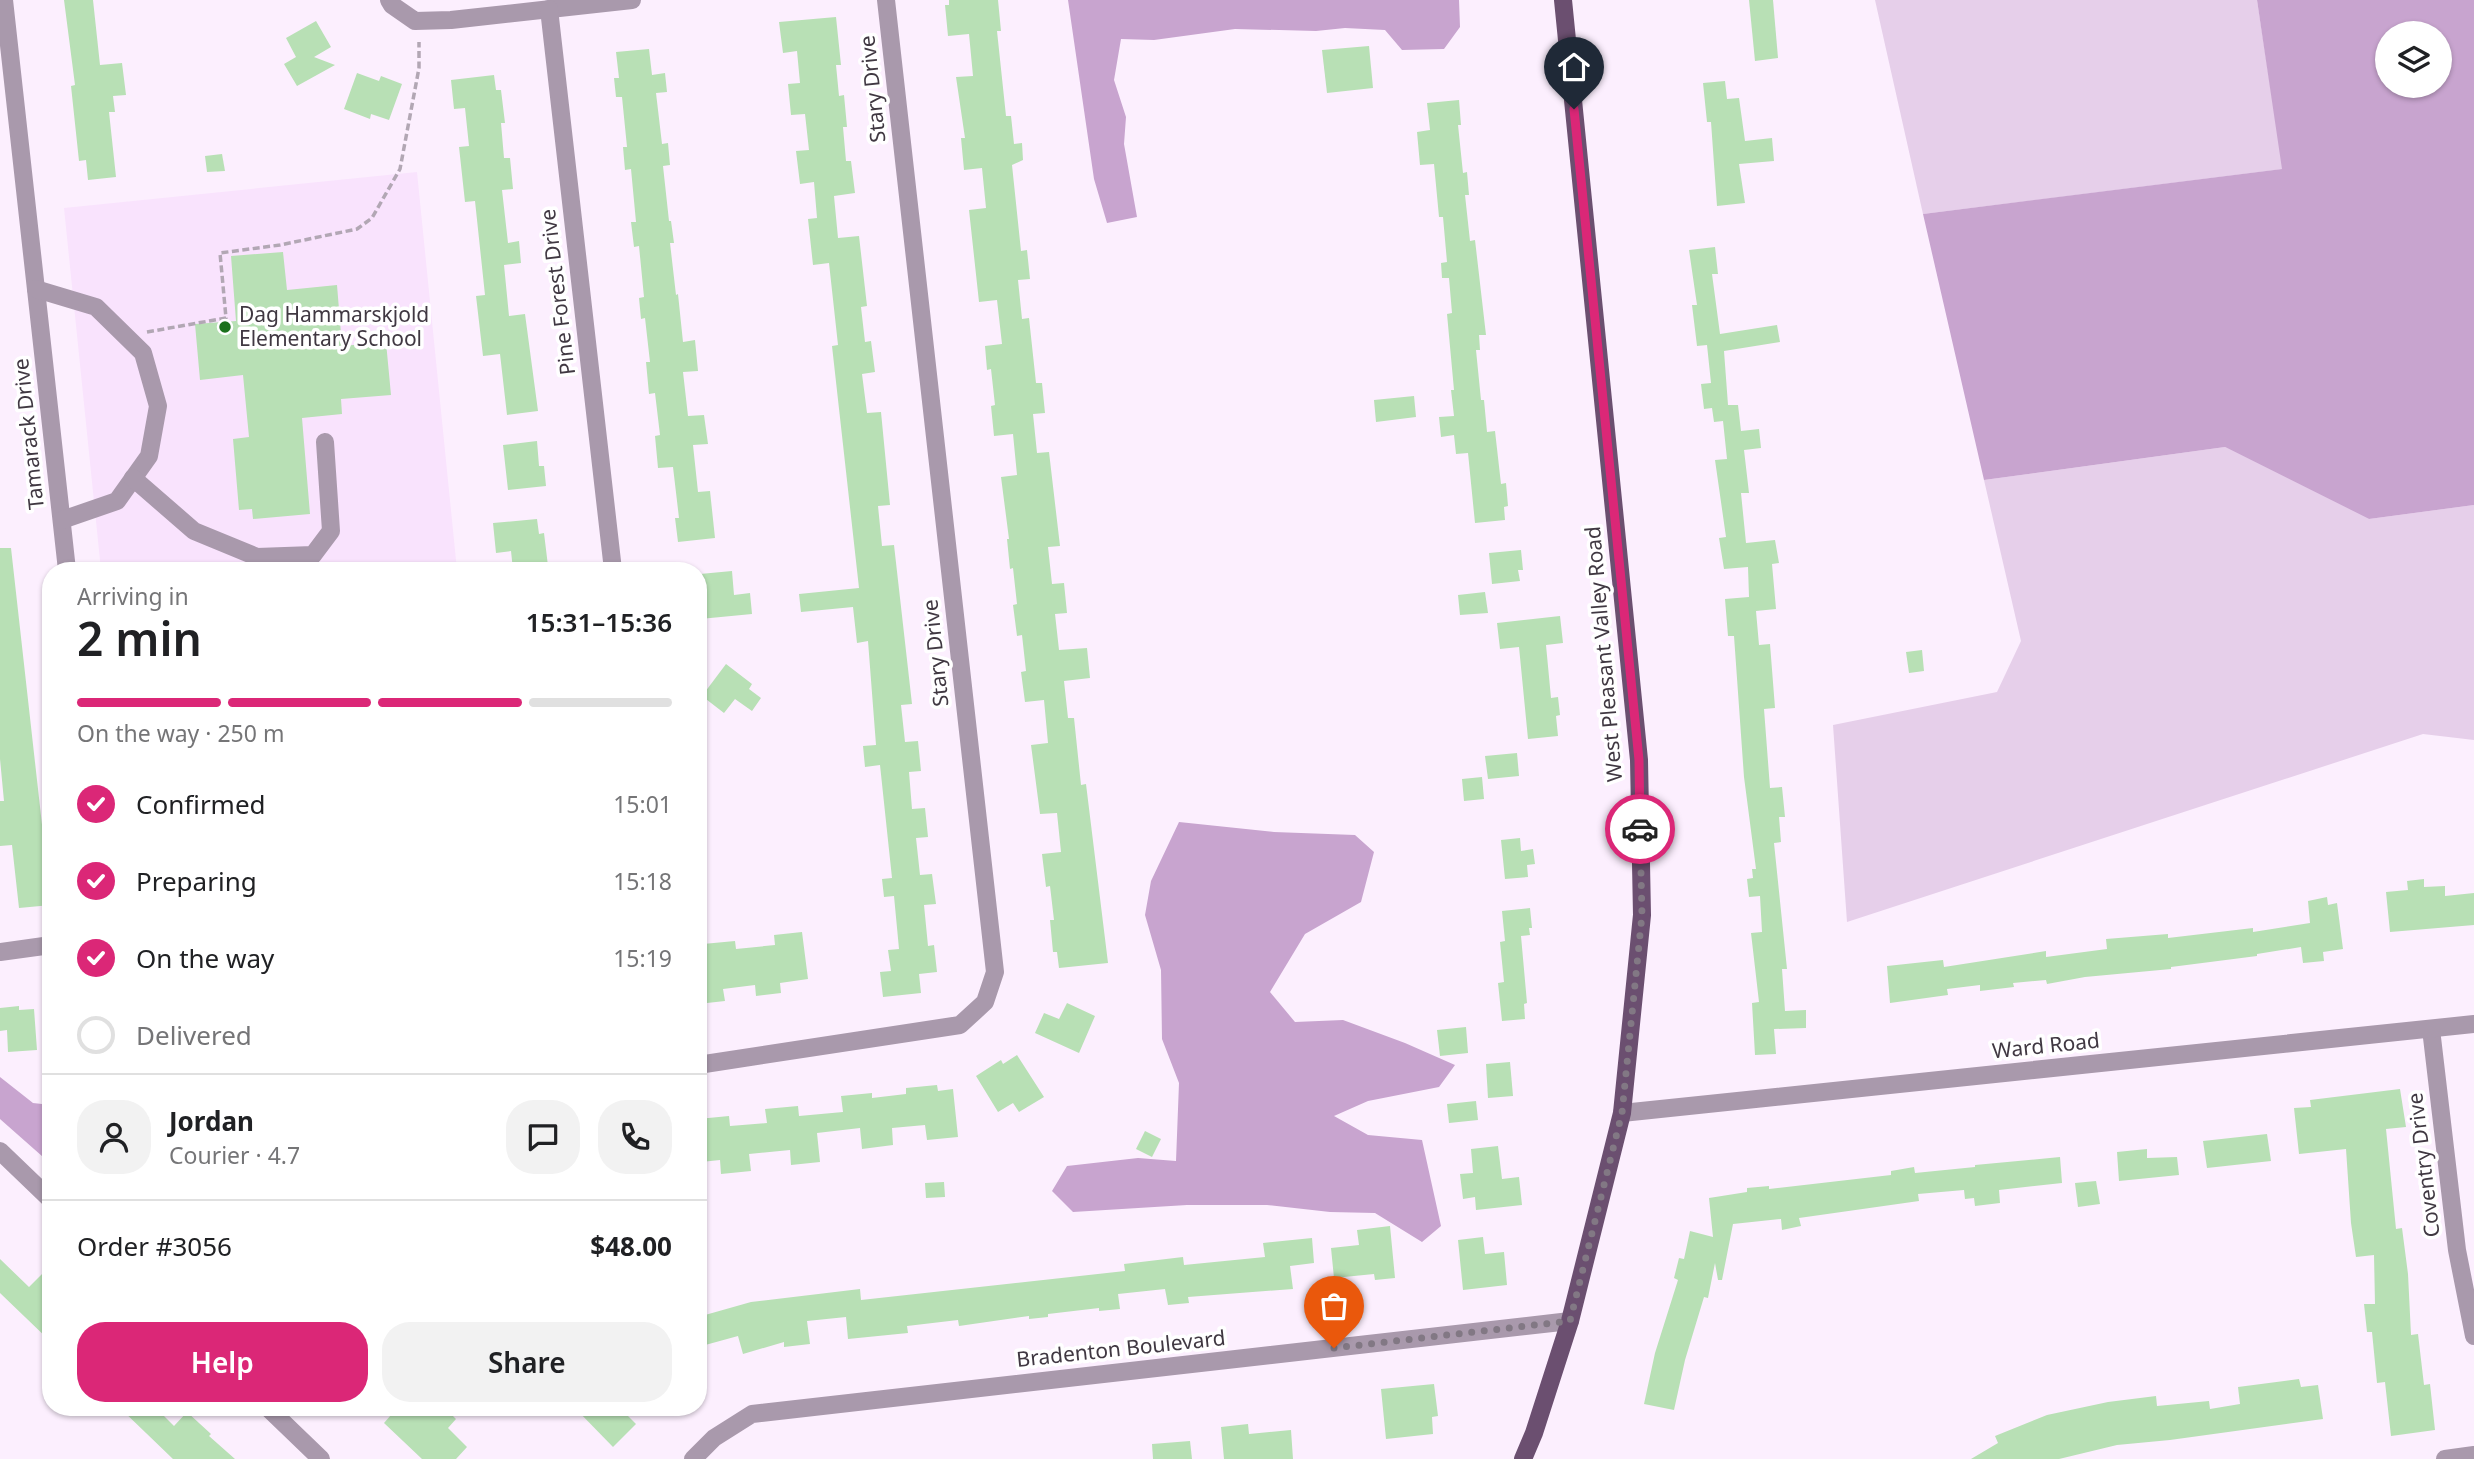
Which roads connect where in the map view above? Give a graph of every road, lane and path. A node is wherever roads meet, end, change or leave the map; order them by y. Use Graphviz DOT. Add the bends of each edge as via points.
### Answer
graph roads {
  1 [pos="4,0"];
  2 [pos="389,0"];
  3 [pos="632,0"];
  4 [pos="886,0"];
  5 [pos="1563,0"];
  6 [pos="549,9"];
  7 [pos="419,42"];
  8 [pos="36,289"];
  9 [pos="142,333"];
  10 [pos="325,442"];
  11 [pos="133,478"];
  12 [pos="62,520"];
  13 [pos="66,562"];
  14 [pos="612,562"];
  15 [pos="42,946"];
  16 [pos="0,951"];
  17 [pos="2474,1024"];
  18 [pos="2431,1029"];
  19 [pos="707,1064"];
  20 [pos="1622,1113"];
  21 [pos="0,1152"];
  22 [pos="42,1192"];
  23 [pos="1570,1321"];
  24 [pos="2474,1336"];
  25 [pos="276,1416"];
  26 [pos="2474,1455"];
  27 [pos="321,1459"];
  28 [pos="693,1459"];
  29 [pos="1523,1459"];
  30 [pos="2445,1459"];
  1 -- 8 [label="street, Tamarack Drive"];
  2 -- 6 [label="street" via="412,21"];
  3 -- 6 [label="street"];
  4 -- 19 [label="street, Stary Drive" via="995,972 985,1002 960,1025"];
  5 -- 20 [label="main road, West Pleasant Valley Road" via="1639,760 1642,915"];
  6 -- 14 [label="street, Pine Forest Drive"];
  7 -- 9 [label="path" via="419,68 400,169 372,218 357,229 220,253 226,318"];
  8 -- 11 [label="street" via="96,307 143,354 158,406 149,456"];
  8 -- 12 [label="street, Tamarack Drive"];
  10 -- 11 [label="street" via="331,531 313,555 257,558 194,531"];
  11 -- 12 [label="street" via="117,501"];
  12 -- 13 [label="street, Tamarack Drive"];
  15 -- 16 [label="street"];
  17 -- 18 [label="street, Ward Road"];
  18 -- 20 [label="street, Ward Road"];
  18 -- 24 [label="street, Coventry Drive" via="2458,1250"];
  20 -- 23 [label="main road, West Pleasant Valley Road"];
  21 -- 22 [label="street"];
  23 -- 28 [label="street, Bradenton Boulevard" via="752,1414 714,1438"];
  23 -- 29 [label="main road, West Pleasant Valley Road"];
  25 -- 27 [label="street"];
  26 -- 30 [label="street"];
}
